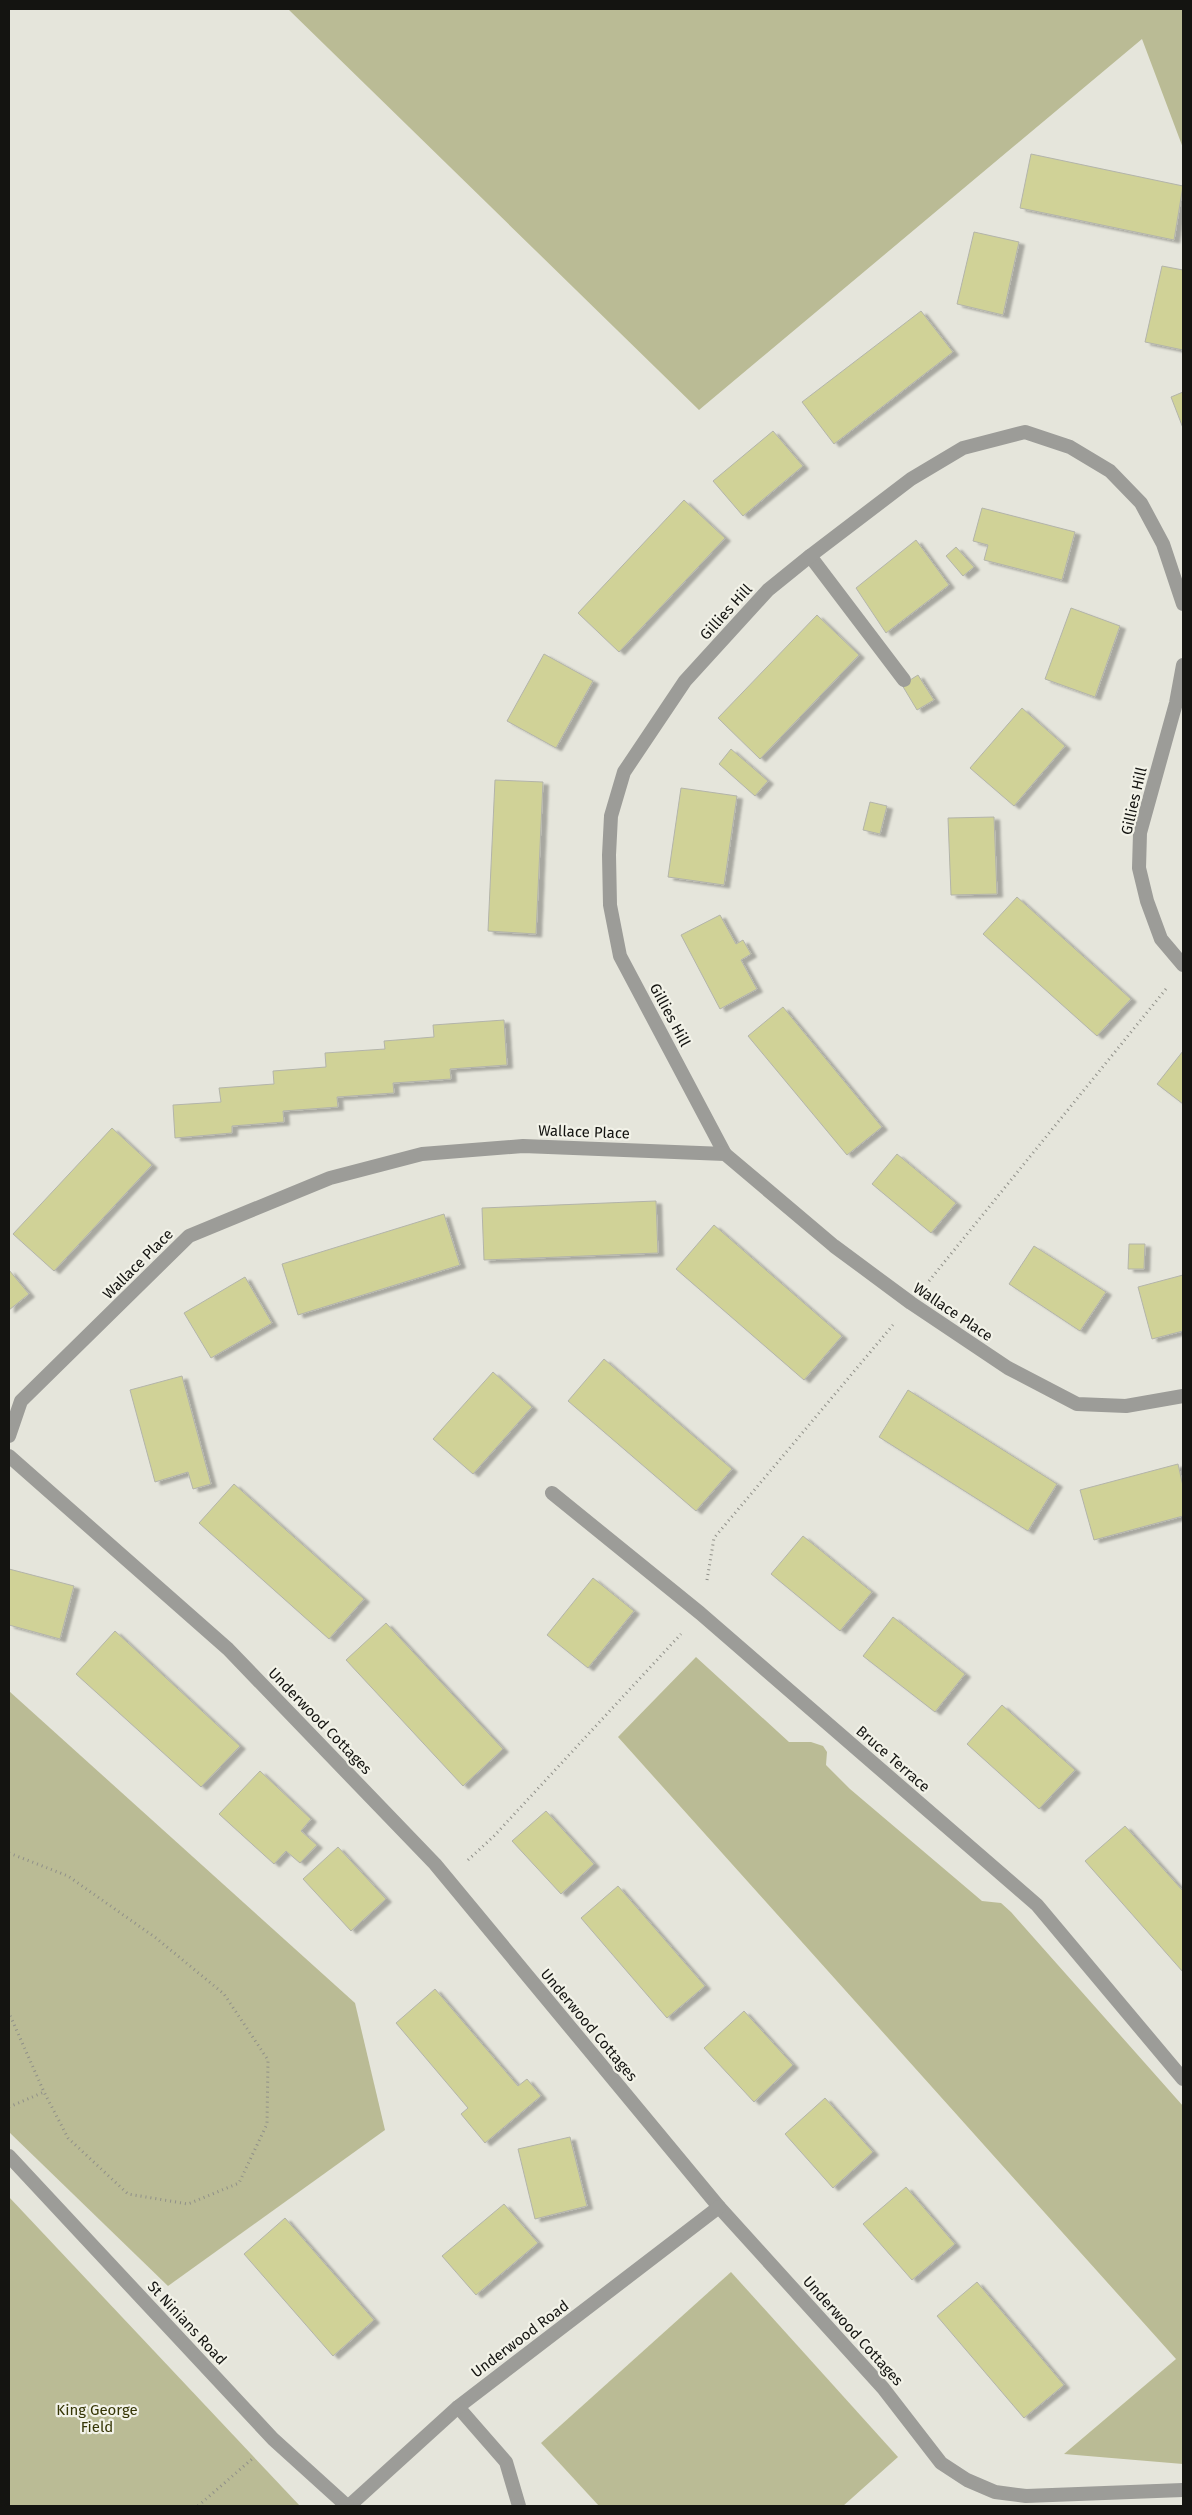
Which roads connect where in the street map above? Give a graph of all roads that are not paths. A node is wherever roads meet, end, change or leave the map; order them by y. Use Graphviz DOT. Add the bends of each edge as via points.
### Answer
graph roads {
  1 [pos="810,556"];
  2 [pos="1183,604"];
  3 [pos="1183,665"];
  4 [pos="904,680"];
  5 [pos="1183,965"];
  6 [pos="726,1154"];
  7 [pos="1183,1396"];
  8 [pos="9,1436"];
  9 [pos="9,1456"];
  10 [pos="552,1493"];
  11 [pos="1183,2079"];
  12 [pos="9,2156"];
  13 [pos="720,2207"];
  14 [pos="458,2407"];
  15 [pos="1183,2490"];
  16 [pos="348,2506"];
  17 [pos="519,2506"];
  1 -- 2 [label="street, Gillies Hill" via="911,480 963,448 1025,432 1070,447 1110,471 1141,503 1163,544"];
  1 -- 4 [label="street"];
  1 -- 6 [label="street, Gillies Hill" via="768,590 684,682 624,772 611,816 610,905 620,956"];
  3 -- 5 [label="street, Gillies Hill" via="1140,833 1139,868 1146,901 1161,940"];
  6 -- 7 [label="street, Wallace Place" via="834,1246 911,1303 1017,1373 1076,1404 1126,1406"];
  6 -- 8 [label="street, Wallace Place" via="523,1146 422,1154 330,1178 189,1236 21,1401"];
  9 -- 13 [label="street, Underwood Cottages" via="228,1649 447,1880"];
  10 -- 11 [label="street, Bruce Terrace" via="700,1614 1037,1905"];
  12 -- 16 [label="street, St Ninians Road" via="273,2439"];
  13 -- 14 [label="street, Underwood Road"];
  13 -- 15 [label="street, Underwood Cottages" via="883,2388 942,2463 967,2480 996,2492 1026,2496"];
  14 -- 16 [label="street, Underwood Road"];
  14 -- 17 [label="street" via="506,2462"];
}
